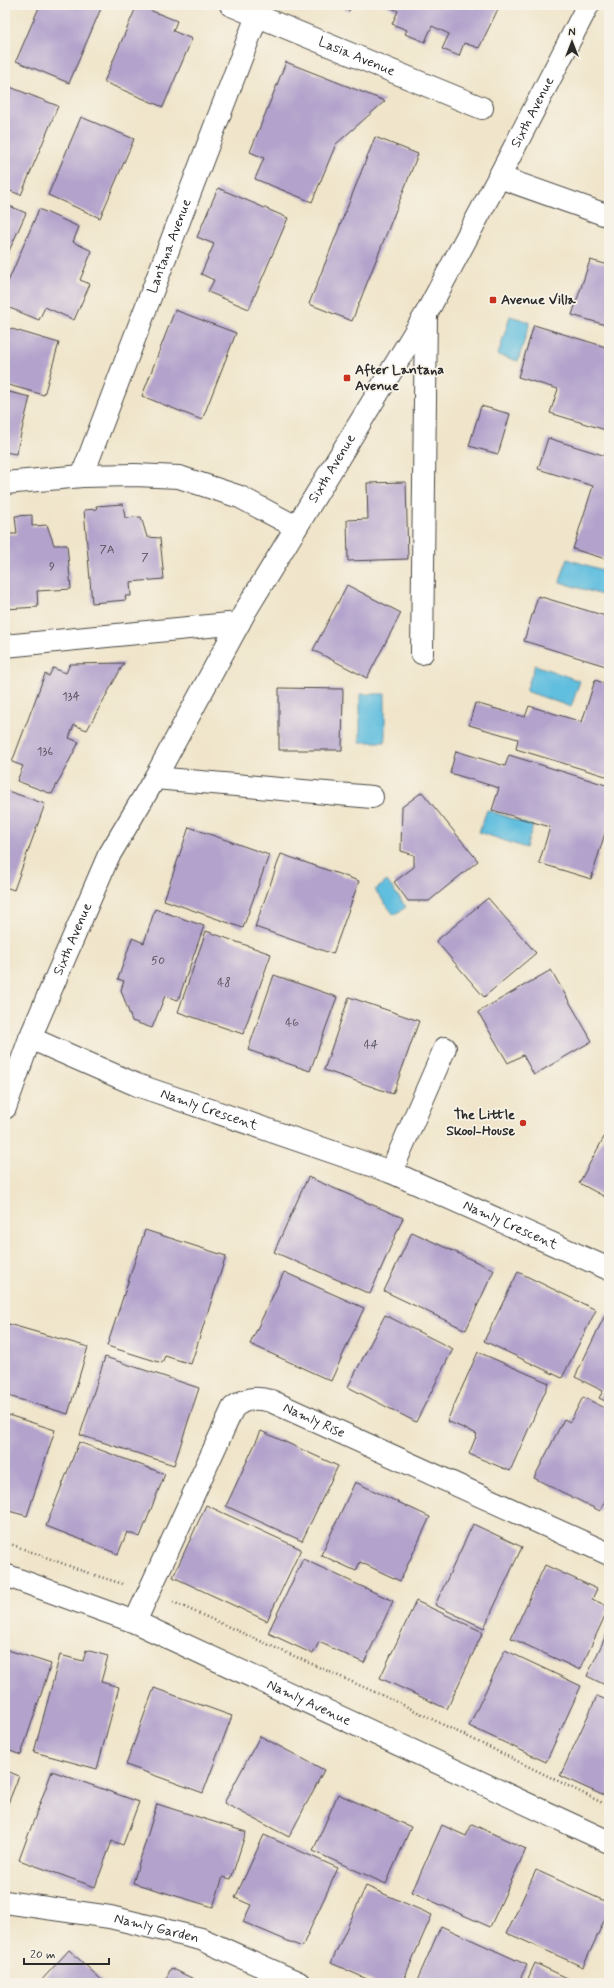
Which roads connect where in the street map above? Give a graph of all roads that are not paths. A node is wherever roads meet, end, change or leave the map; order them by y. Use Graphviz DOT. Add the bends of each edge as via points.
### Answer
graph roads {
  1 [pos="231,5"];
  2 [pos="588,5"];
  3 [pos="257,16"];
  4 [pos="482,108"];
  5 [pos="499,177"];
  6 [pos="609,216"];
  7 [pos="426,314"];
  8 [pos="82,476"];
  9 [pos="5,483"];
  10 [pos="296,527"];
  11 [pos="239,623"];
  12 [pos="5,646"];
  13 [pos="422,654"];
  14 [pos="155,778"];
  15 [pos="372,797"];
  16 [pos="30,1038"];
  17 [pos="445,1048"];
  18 [pos="5,1108"];
  19 [pos="391,1172"];
  20 [pos="609,1269"];
  21 [pos="609,1554"];
  22 [pos="5,1575"];
  23 [pos="135,1622"];
  24 [pos="609,1842"];
  25 [pos="5,1902"];
  26 [pos="299,1983"];
  1 -- 3 [label="street, Lasia Avenue"];
  2 -- 5 [label="street, Sixth Avenue"];
  3 -- 4 [label="street, Lasia Avenue"];
  3 -- 8 [label="street, Lantana Avenue"];
  5 -- 6 [label="street"];
  5 -- 7 [label="street, Sixth Avenue"];
  7 -- 10 [label="street, Sixth Avenue"];
  7 -- 13 [label="street, Sixth Avenue"];
  8 -- 9 [label="street"];
  8 -- 10 [label="street" via="179,477 240,497"];
  10 -- 11 [label="street, Sixth Avenue"];
  11 -- 12 [label="street"];
  11 -- 14 [label="street, Sixth Avenue"];
  14 -- 15 [label="street"];
  14 -- 16 [label="street, Sixth Avenue" via="108,857"];
  16 -- 18 [label="street, Sixth Avenue"];
  16 -- 19 [label="street, Namly Crescent" via="137,1085"];
  17 -- 19 [label="street"];
  19 -- 20 [label="street, Namly Crescent"];
  21 -- 23 [label="street, Namly Rise" via="271,1401 251,1399 233,1408"];
  22 -- 23 [label="street, Namly Avenue"];
  23 -- 24 [label="street, Namly Avenue"];
  25 -- 26 [label="street, Namly Garden" via="110,1916 201,1939"];
}
